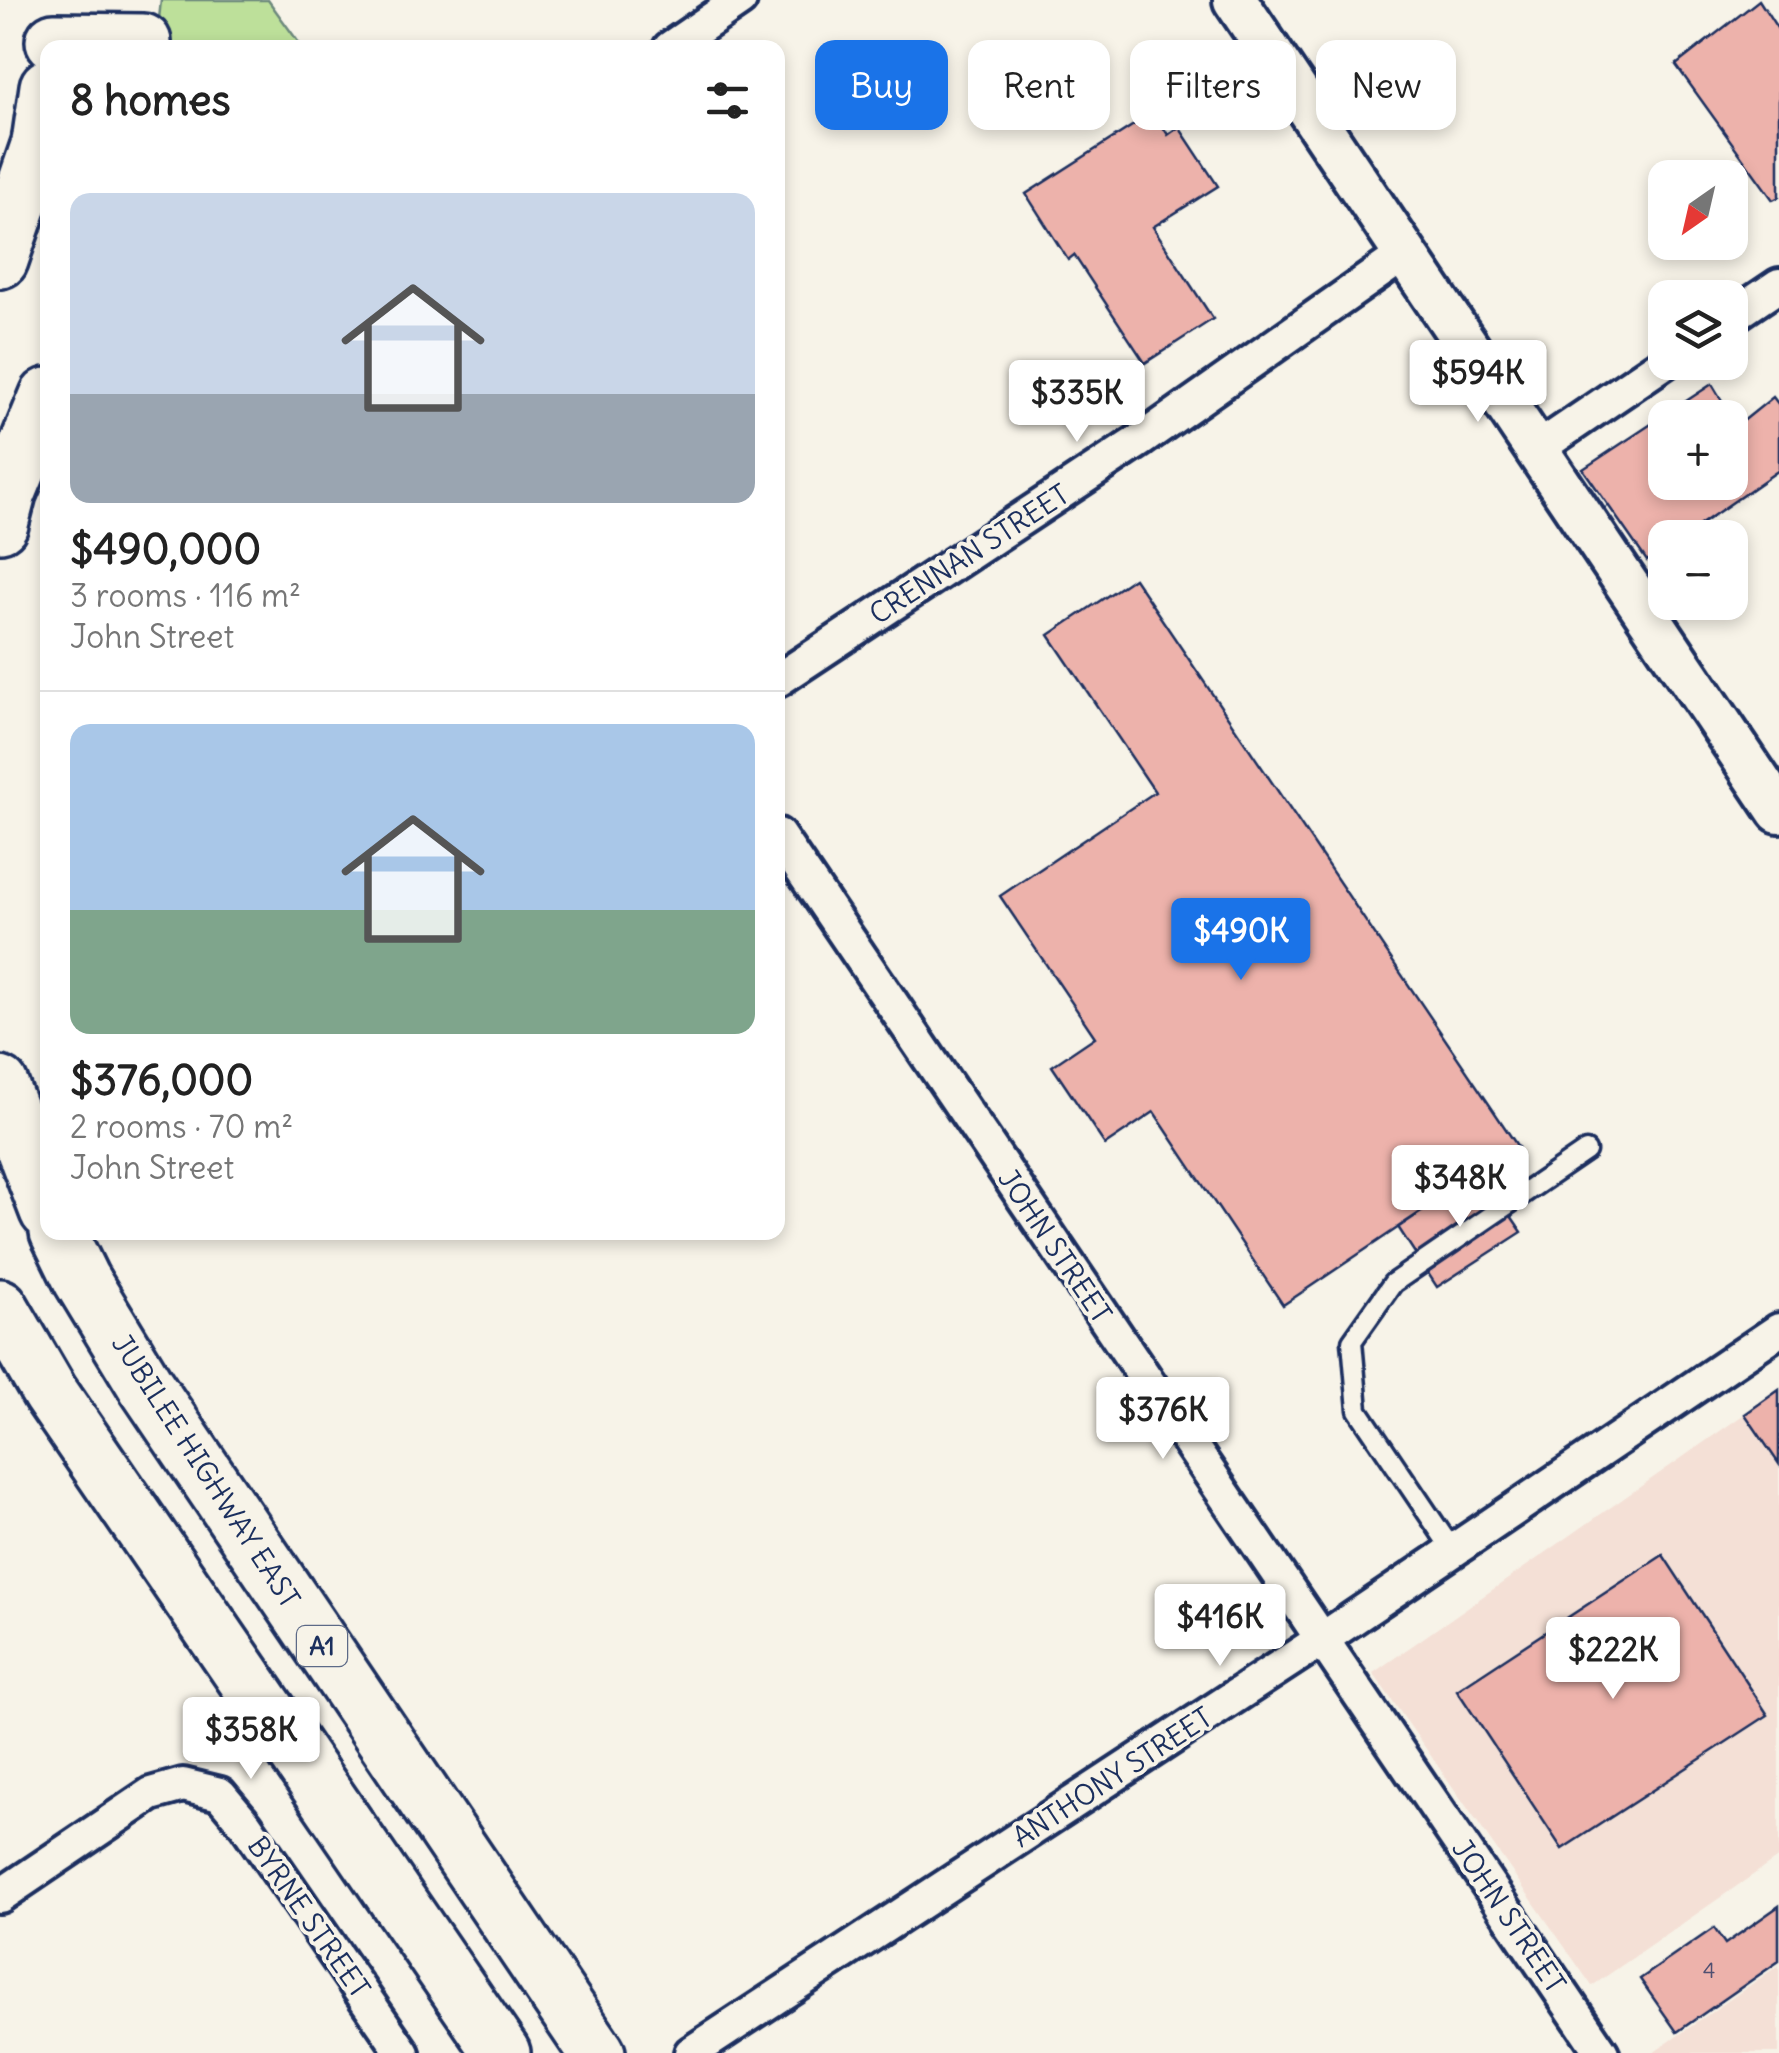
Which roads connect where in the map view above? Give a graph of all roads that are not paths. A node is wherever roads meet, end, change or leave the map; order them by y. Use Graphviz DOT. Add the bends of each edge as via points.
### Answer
graph roads {
  1 [pos="740,0"];
  2 [pos="1235,0"];
  3 [pos="144,30"];
  4 [pos="79,40"];
  5 [pos="682,40"];
  6 [pos="40,143"];
  7 [pos="1406,254"];
  8 [pos="0,260"];
  9 [pos="1779,285"];
  10 [pos="1748,306"];
  11 [pos="1648,374"];
  12 [pos="40,416"];
  13 [pos="1537,449"];
  14 [pos="0,524"];
  15 [pos="785,675"];
  16 [pos="1779,811"];
  17 [pos="785,845"];
  18 [pos="0,1085"];
  19 [pos="1586,1151"];
  20 [pos="40,1179"];
  21 [pos="62,1240"];
  22 [pos="0,1307"];
  23 [pos="1779,1330"];
  24 [pos="234,1516"];
  25 [pos="1453,1550"];
  26 [pos="166,1563"];
  27 [pos="1321,1640"];
  28 [pos="0,1896"];
  29 [pos="403,2053"];
  30 [pos="502,2053"];
  31 [pos="597,2053"];
  32 [pos="691,2053"];
  33 [pos="1602,2053"];
  1 -- 5 [label="street"];
  2 -- 7 [label="street"];
  3 -- 4 [label="highway"];
  6 -- 8 [label="highway"];
  7 -- 13 [label="street"];
  7 -- 15 [label="street, CRENNAN STREET" via="1142,440"];
  9 -- 10 [label="street"];
  11 -- 13 [label="street"];
  12 -- 14 [label="highway"];
  13 -- 16 [label="street"];
  17 -- 27 [label="street, JOHN STREET"];
  18 -- 20 [label="highway"];
  19 -- 25 [label="lane" via="1393,1283 1352,1341 1358,1410"];
  21 -- 24 [label="highway, JUBILEE HIGHWAY EAST / A1" via="146,1386"];
  22 -- 26 [label="highway"];
  23 -- 25 [label="street, ANTHONY STREET"];
  24 -- 26 [label="highway"];
  24 -- 31 [label="highway, JUBILEE HIGHWAY EAST / A1"];
  25 -- 27 [label="street, ANTHONY STREET"];
  26 -- 30 [label="highway"];
  27 -- 32 [label="street, ANTHONY STREET"];
  27 -- 33 [label="street, JOHN STREET"];
  28 -- 29 [label="street, BYRNE STREET" via="151,1794 183,1786 220,1794"];
}
